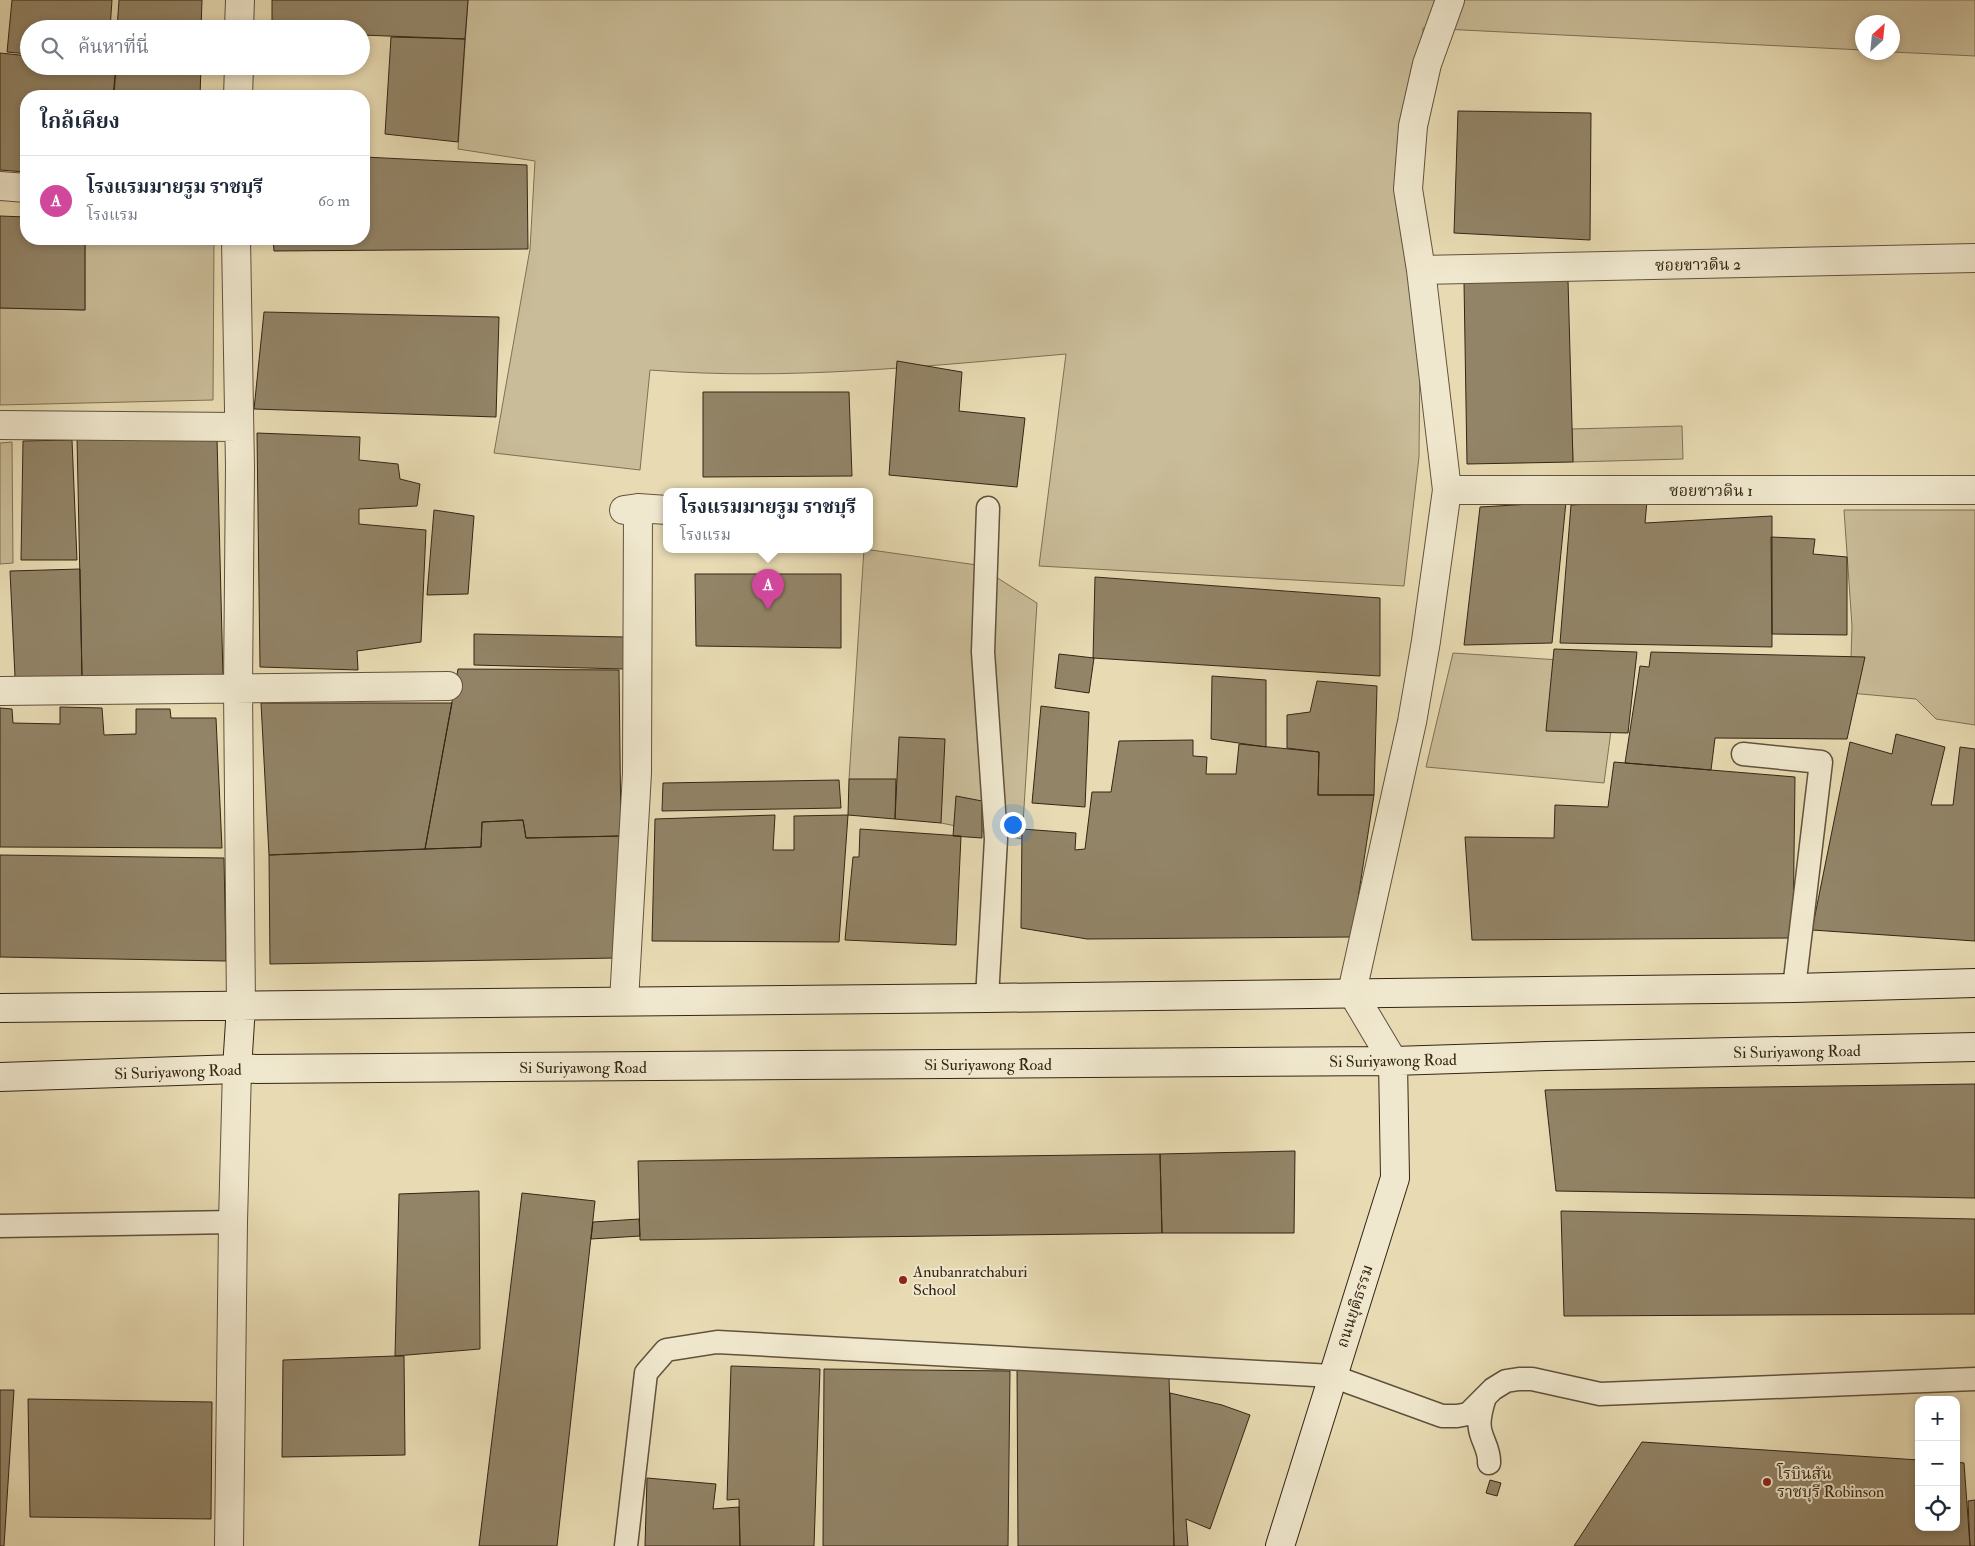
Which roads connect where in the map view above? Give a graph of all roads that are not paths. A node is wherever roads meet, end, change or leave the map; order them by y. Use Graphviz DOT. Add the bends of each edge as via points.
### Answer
graph roads {
  1 [pos="240,0"];
  2 [pos="1450,0"];
  3 [pos="239,20"];
  4 [pos="239,75"];
  5 [pos="238,90"];
  6 [pos="0,186"];
  7 [pos="20,188"];
  8 [pos="236,245"];
  9 [pos="1975,258"];
  10 [pos="1421,270"];
  11 [pos="0,424"];
  12 [pos="239,427"];
  13 [pos="1447,490"];
  14 [pos="1975,490"];
  15 [pos="988,508"];
  16 [pos="663,510"];
  17 [pos="448,686"];
  18 [pos="238,689"];
  19 [pos="0,691"];
  20 [pos="1743,754"];
  21 [pos="1975,983"];
  22 [pos="1794,988"];
  23 [pos="1352,992"];
  24 [pos="988,998"];
  25 [pos="624,1001"];
  26 [pos="241,1006"];
  27 [pos="0,1008"];
  28 [pos="1975,1047"];
  29 [pos="1393,1062"];
  30 [pos="237,1069"];
  31 [pos="0,1076"];
  32 [pos="233,1222"];
  33 [pos="0,1226"];
  34 [pos="1332,1376"];
  35 [pos="1975,1379"];
  36 [pos="1485,1397"];
  37 [pos="1489,1463"];
  38 [pos="230,1546"];
  39 [pos="626,1546"];
  40 [pos="1280,1546"];
  1 -- 3 [label="street"];
  2 -- 10 [label="street" via="1427,64 1413,126 1408,189"];
  4 -- 5 [label="street"];
  6 -- 7 [label="street"];
  8 -- 12 [label="street"];
  9 -- 10 [label="street, ซอยขาวดิน 2"];
  10 -- 13 [label="street"];
  11 -- 12 [label="street"];
  12 -- 18 [label="street"];
  13 -- 14 [label="street, ซอยชาวดิน 1"];
  13 -- 23 [label="street" via="1412,722"];
  15 -- 24 [label="lane" via="983,652 996,839"];
  16 -- 25 [label="street" via="631,509 643,755"];
  17 -- 18 [label="street"];
  18 -- 19 [label="street"];
  18 -- 26 [label="street"];
  20 -- 22 [label="lane" via="1821,762"];
  21 -- 22 [label="street"];
  22 -- 23 [label="street"];
  23 -- 24 [label="street"];
  23 -- 29 [label="street"];
  24 -- 25 [label="street"];
  25 -- 26 [label="street"];
  26 -- 27 [label="street"];
  26 -- 30 [label="street"];
  28 -- 29 [label="street, Si Suriyawong Road" via="1556,1055"];
  29 -- 30 [label="street, Si Suriyawong Road"];
  29 -- 34 [label="street, ถนนยุติธรรม" via="1395,1178"];
  30 -- 31 [label="street, Si Suriyawong Road"];
  30 -- 32 [label="street"];
  32 -- 33 [label="lane"];
  32 -- 38 [label="street"];
  34 -- 36 [label="lane" via="1442,1416 1468,1414"];
  34 -- 39 [label="lane" via="717,1342 666,1350 646,1372"];
  34 -- 40 [label="street, ถนนยุติธรรม"];
  35 -- 36 [label="lane" via="1600,1394 1518,1379 1506,1381"];
  36 -- 37 [label="lane" via="1479,1420 1490,1456"];
}
